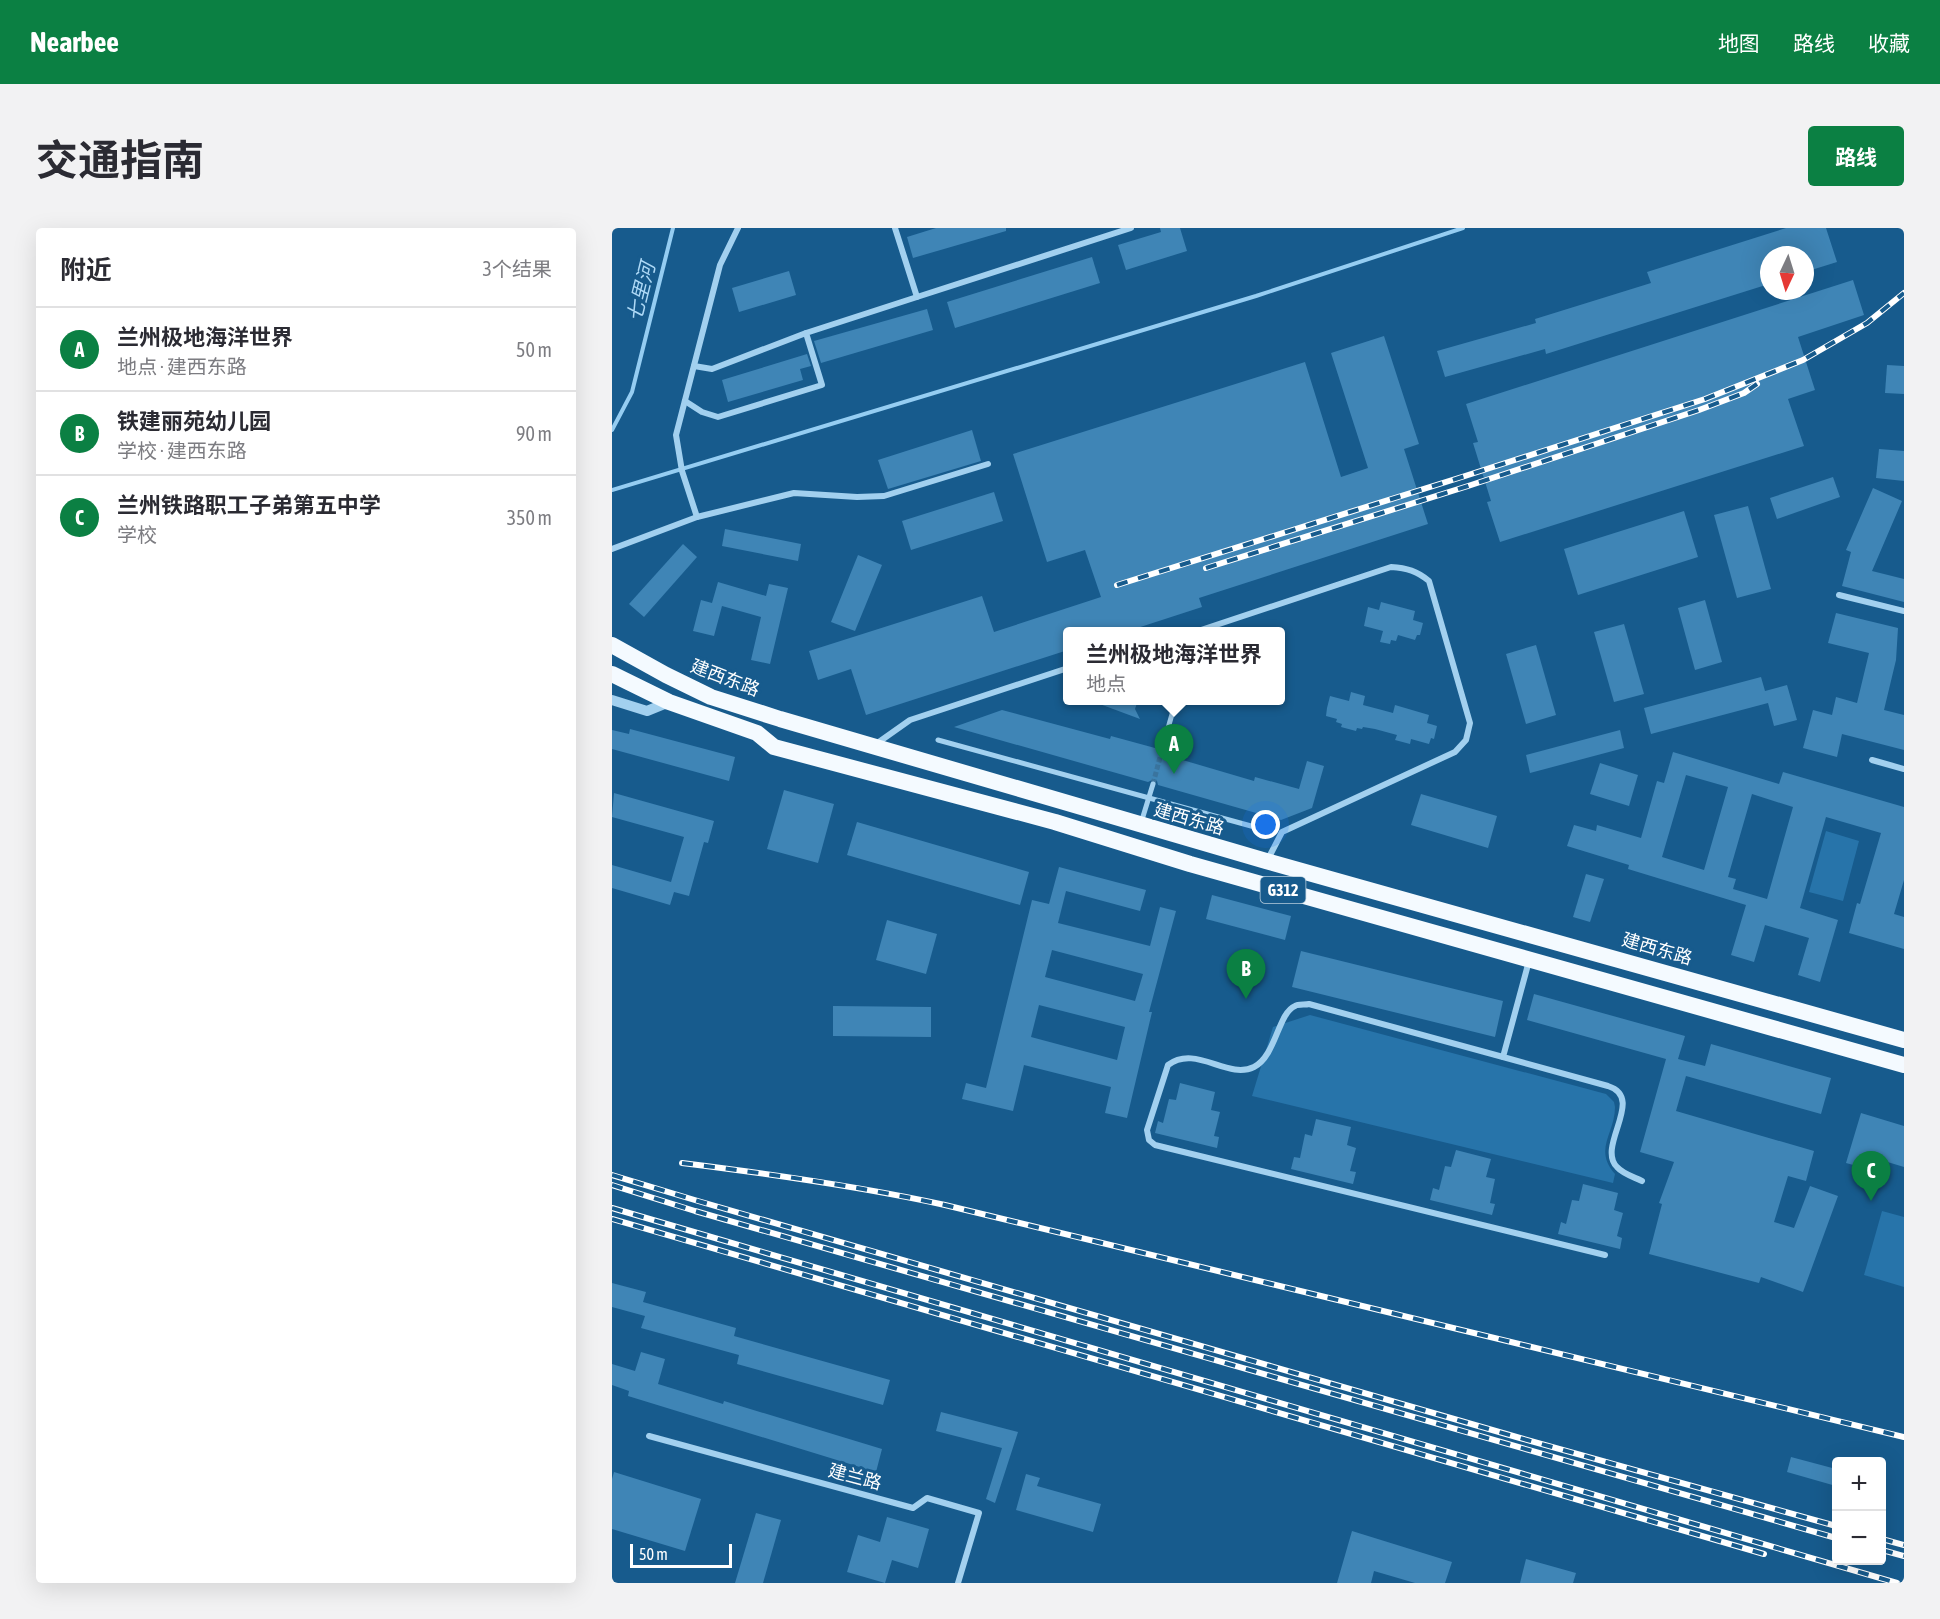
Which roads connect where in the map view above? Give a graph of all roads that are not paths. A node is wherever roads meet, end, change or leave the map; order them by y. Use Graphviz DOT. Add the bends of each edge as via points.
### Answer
graph roads {
  1 [pos="738,228"];
  2 [pos="895,228"];
  3 [pos="1131,228"];
  4 [pos="917,297"];
  5 [pos="806,333"];
  6 [pos="694,366"];
  7 [pos="685,401"];
  8 [pos="988,464"];
  9 [pos="697,517"];
  10 [pos="612,549"];
  11 [pos="1839,595"];
  12 [pos="1904,611"];
  13 [pos="1210,627"];
  14 [pos="612,645"];
  15 [pos="1063,670"];
  16 [pos="612,674"];
  17 [pos="612,700"];
  18 [pos="669,702"];
  19 [pos="1175,705"];
  20 [pos="938,740"];
  21 [pos="873,746"];
  22 [pos="1163,746"];
  23 [pos="1872,760"];
  24 [pos="1904,769"];
  25 [pos="1153,784"];
  26 [pos="1148,798"];
  27 [pos="1140,825"];
  28 [pos="1262,829"];
  29 [pos="1266,861"];
  30 [pos="1530,960"];
  31 [pos="1904,1040"];
  32 [pos="1503,1057"];
  33 [pos="1904,1065"];
  34 [pos="1642,1181"];
  35 [pos="1605,1255"];
  36 [pos="649,1436"];
  37 [pos="958,1583"];
  1 -- 6 [label="street" via="720,265"];
  2 -- 4 [label="street"];
  3 -- 4 [label="street"];
  4 -- 5 [label="street"];
  5 -- 6 [label="street" via="712,369"];
  5 -- 7 [label="street" via="822,385 718,417"];
  6 -- 7 [label="street"];
  7 -- 9 [label="street" via="676,435 682,471"];
  8 -- 9 [label="street" via="884,496 794,492"];
  9 -- 10 [label="street"];
  11 -- 12 [label="street"];
  13 -- 29 [label="street" via="1391,567 1412,570 1429,581 1470,723 1466,740 1455,753 1282,832"];
  14 -- 21 [label="highway, 建西东路 / G312" via="711,697"];
  15 -- 21 [label="street" via="910,720"];
  16 -- 18 [label="highway, G312"];
  17 -- 18 [label="street" via="647,711"];
  18 -- 30 [label="highway, G312" via="757,733 774,747 1055,822"];
  19 -- 22 [label="street"];
  20 -- 26 [label="street"];
  21 -- 27 [label="highway, 建西东路 / G312"];
  23 -- 24 [label="street"];
  25 -- 26 [label="street"];
  26 -- 27 [label="street"];
  26 -- 28 [label="street"];
  27 -- 29 [label="highway, 建西东路 / G312"];
  29 -- 31 [label="highway, 建西东路 / G312"];
  30 -- 32 [label="street"];
  30 -- 33 [label="highway, G312"];
  32 -- 34 [label="street" via="1618,1091 1623,1101 1612,1149 1613,1162 1621,1171"];
  32 -- 35 [label="street" via="1309,1004 1294,1006 1285,1015 1261,1063 1250,1069 1187,1057 1168,1065 1148,1130 1149,1140 1155,1145"];
  36 -- 37 [label="street, 建兰路" via="913,1508 927,1498 979,1513"];
}
